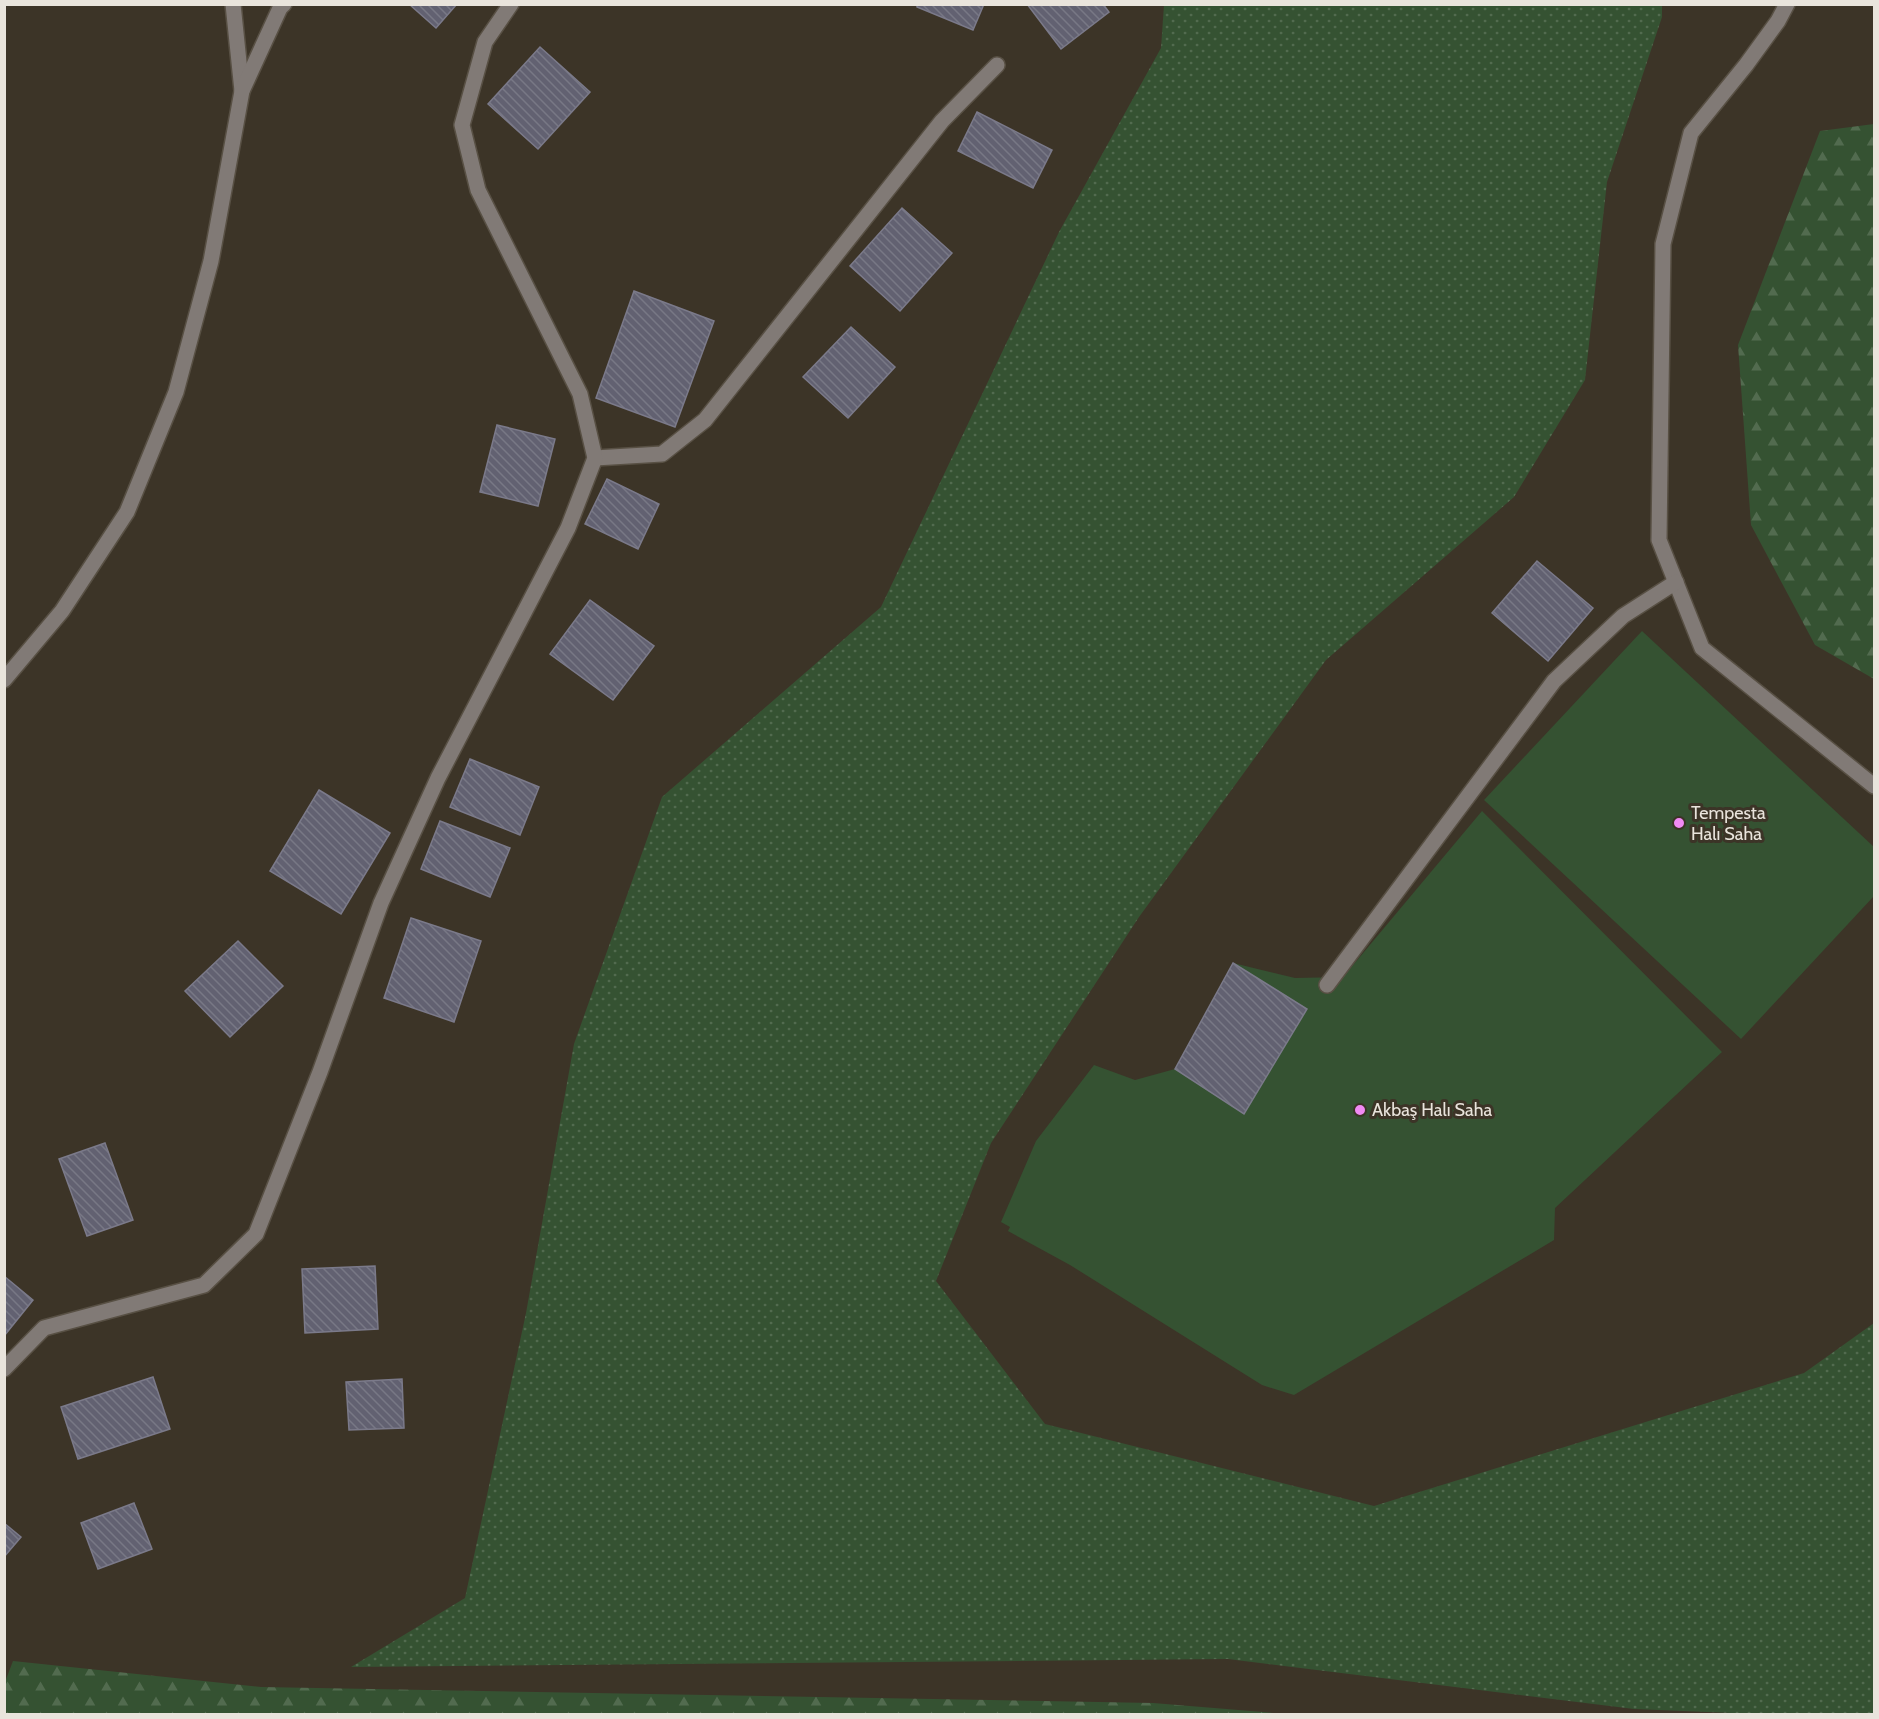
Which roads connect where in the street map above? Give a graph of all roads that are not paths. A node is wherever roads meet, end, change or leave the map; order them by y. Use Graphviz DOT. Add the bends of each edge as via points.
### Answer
graph roads {
  1 [pos="233,4"];
  2 [pos="284,4"];
  3 [pos="511,4"];
  4 [pos="1786,4"];
  5 [pos="997,65"];
  6 [pos="242,91"];
  7 [pos="595,458"];
  8 [pos="1676,582"];
  9 [pos="4,680"];
  10 [pos="1875,786"];
  11 [pos="1327,985"];
  12 [pos="4,1369"];
  1 -- 6 [label="street"];
  2 -- 6 [label="street"];
  3 -- 7 [label="street" via="485,42 462,124 478,190 580,394"];
  4 -- 8 [label="street" via="1752,57 1691,134 1663,244 1659,540"];
  5 -- 7 [label="street" via="942,121 705,420 662,454"];
  6 -- 9 [label="street" via="211,261 176,392 127,512 62,611"];
  7 -- 12 [label="street" via="568,528 438,778 381,903 256,1234 204,1285 44,1328"];
  8 -- 10 [label="street" via="1702,648"];
  8 -- 11 [label="street" via="1623,616 1554,681"];
}
